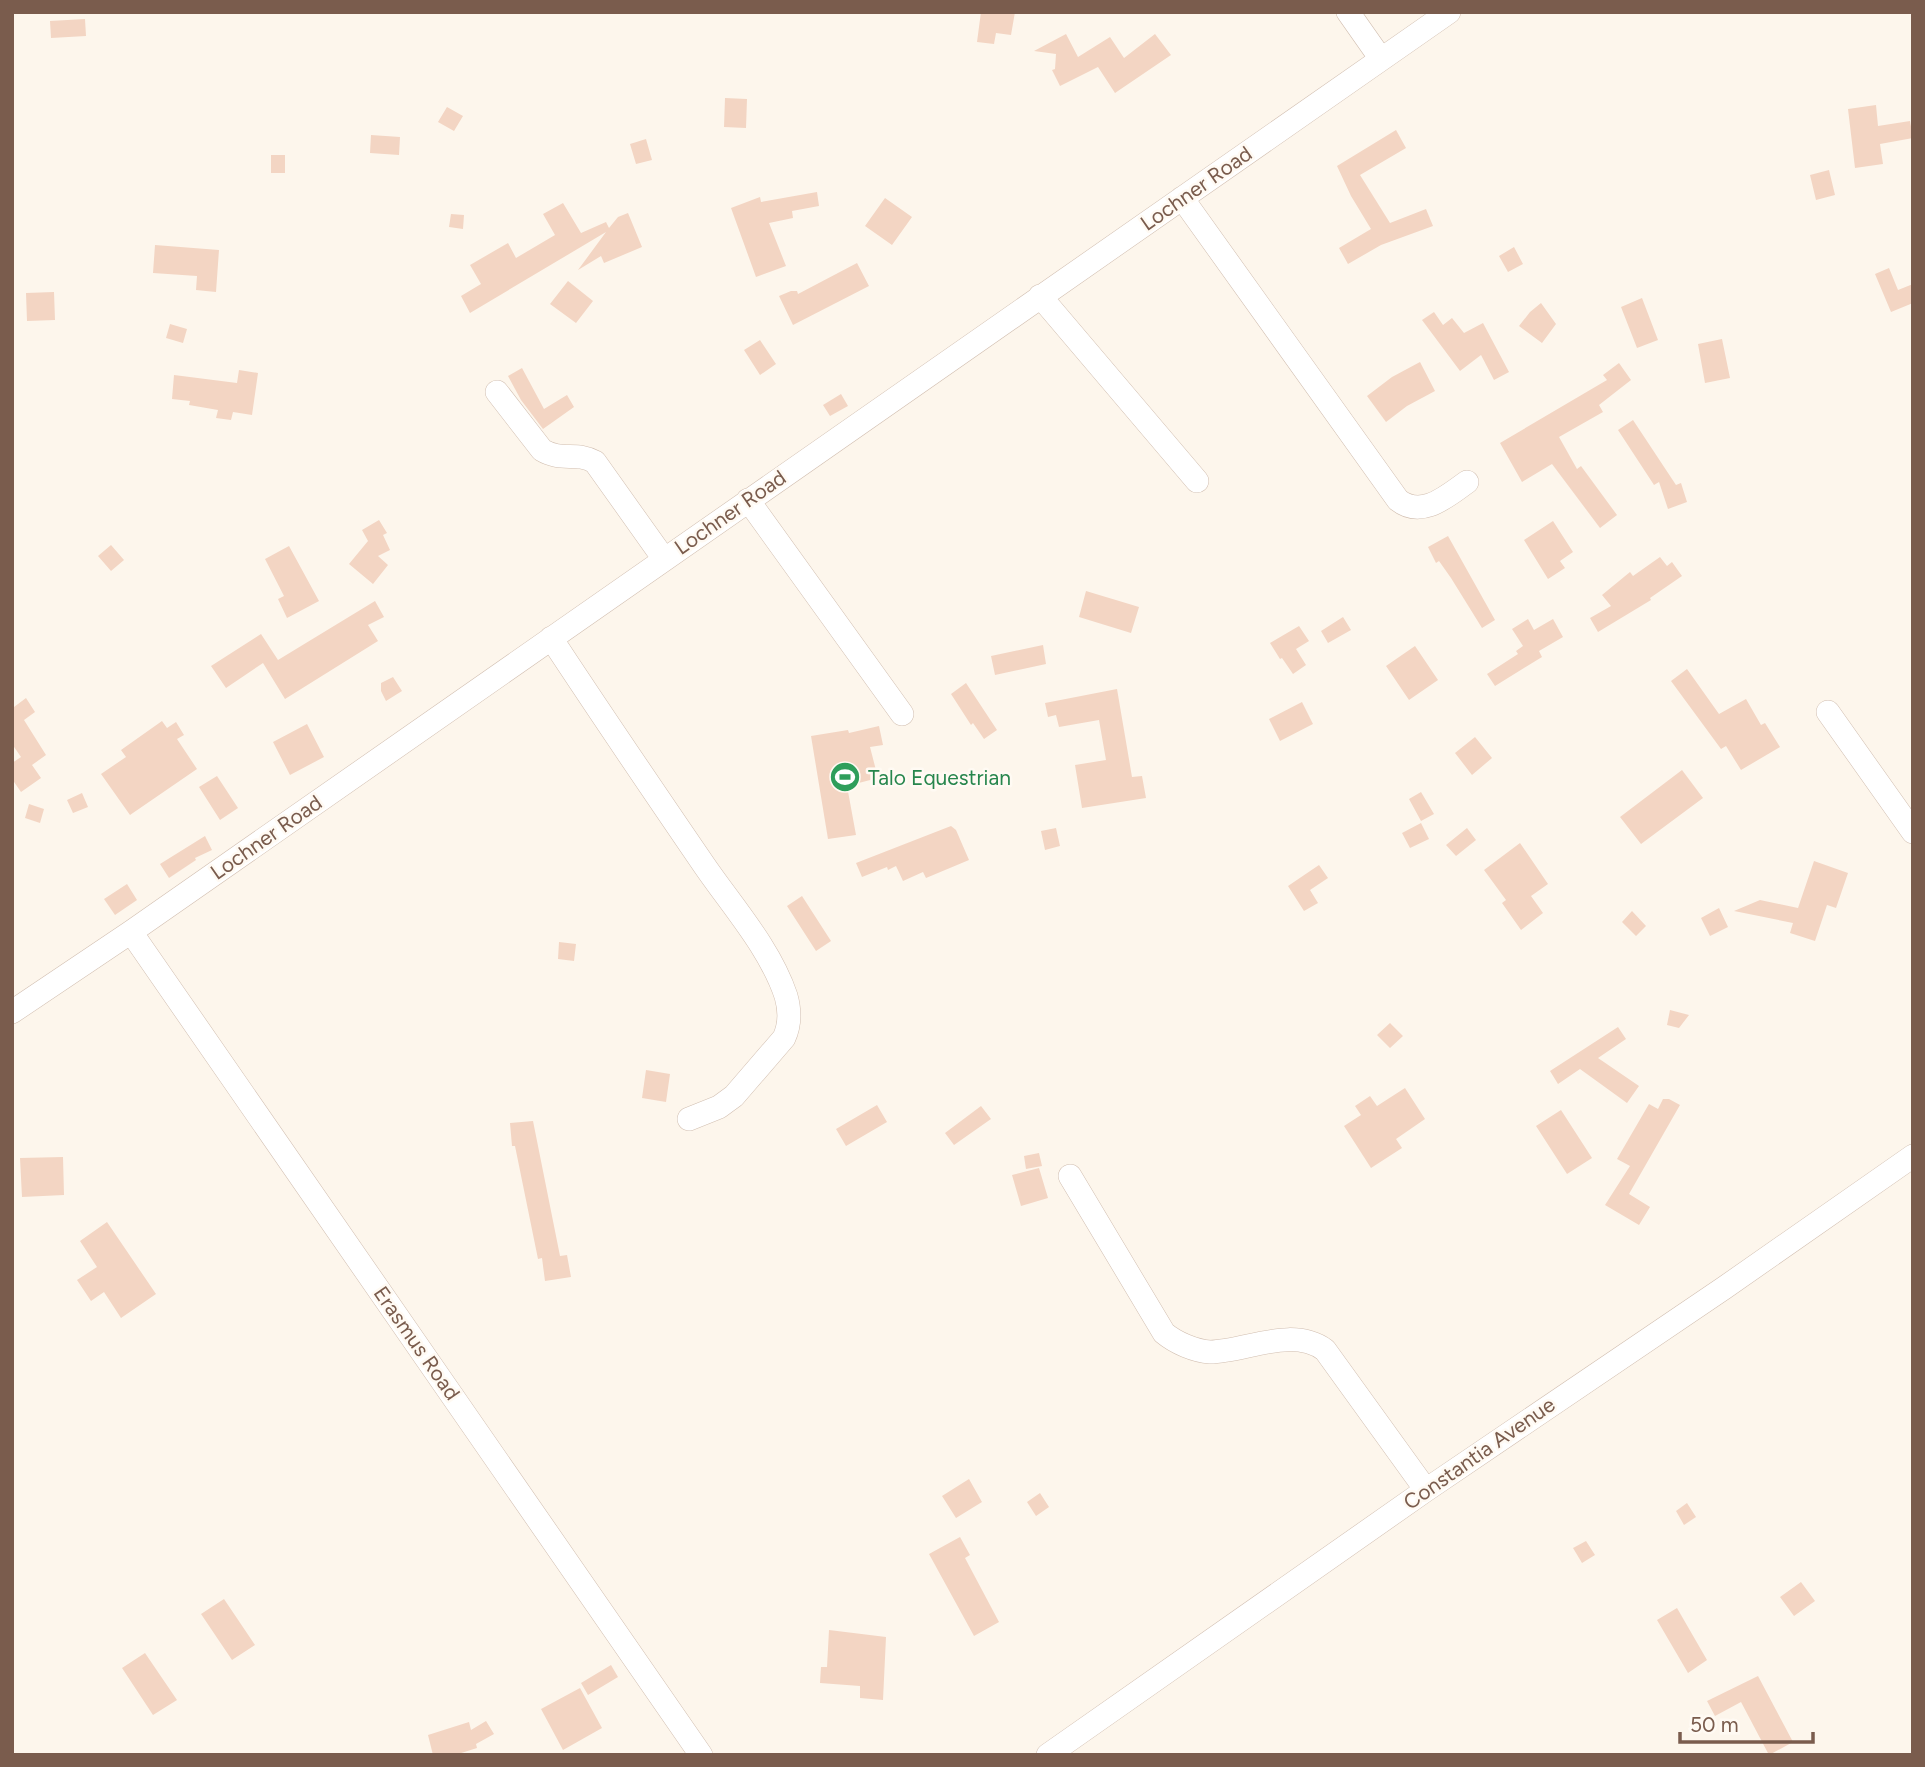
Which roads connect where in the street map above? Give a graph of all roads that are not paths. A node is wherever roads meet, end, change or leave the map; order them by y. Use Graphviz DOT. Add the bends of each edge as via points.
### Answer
graph roads {
  1 [pos="1348,12"];
  2 [pos="1449,12"];
  3 [pos="1381,59"];
  4 [pos="1182,198"];
  5 [pos="1040,296"];
  6 [pos="497,392"];
  7 [pos="1197,481"];
  8 [pos="1467,482"];
  9 [pos="748,500"];
  10 [pos="664,559"];
  11 [pos="551,638"];
  12 [pos="1828,712"];
  13 [pos="902,713"];
  14 [pos="1913,832"];
  15 [pos="131,932"];
  16 [pos="12,1012"];
  17 [pos="689,1119"];
  18 [pos="1913,1156"];
  19 [pos="1070,1176"];
  20 [pos="1426,1490"];
  21 [pos="701,1755"];
  22 [pos="1048,1755"];
  1 -- 3 [label="street"];
  2 -- 3 [label="street, Lochner Road"];
  3 -- 4 [label="street, Lochner Road"];
  4 -- 5 [label="street, Lochner Road"];
  4 -- 8 [label="street" via="1398,500 1429,507"];
  5 -- 7 [label="street"];
  5 -- 9 [label="street, Lochner Road"];
  6 -- 10 [label="street" via="542,450 552,456 587,457 595,462"];
  9 -- 10 [label="street, Lochner Road"];
  9 -- 13 [label="street"];
  10 -- 11 [label="street, Lochner Road"];
  11 -- 15 [label="street, Lochner Road"];
  11 -- 17 [label="street" via="756,938 786,996 789,1018 784,1038 734,1096"];
  12 -- 14 [label="street"];
  15 -- 16 [label="street, Lochner Road"];
  15 -- 21 [label="street, Erasmus Road"];
  18 -- 20 [label="street, Constantia Avenue"];
  19 -- 20 [label="street" via="1164,1333 1210,1352 1286,1340 1314,1342 1325,1350"];
  20 -- 22 [label="street, Constantia Avenue"];
}
